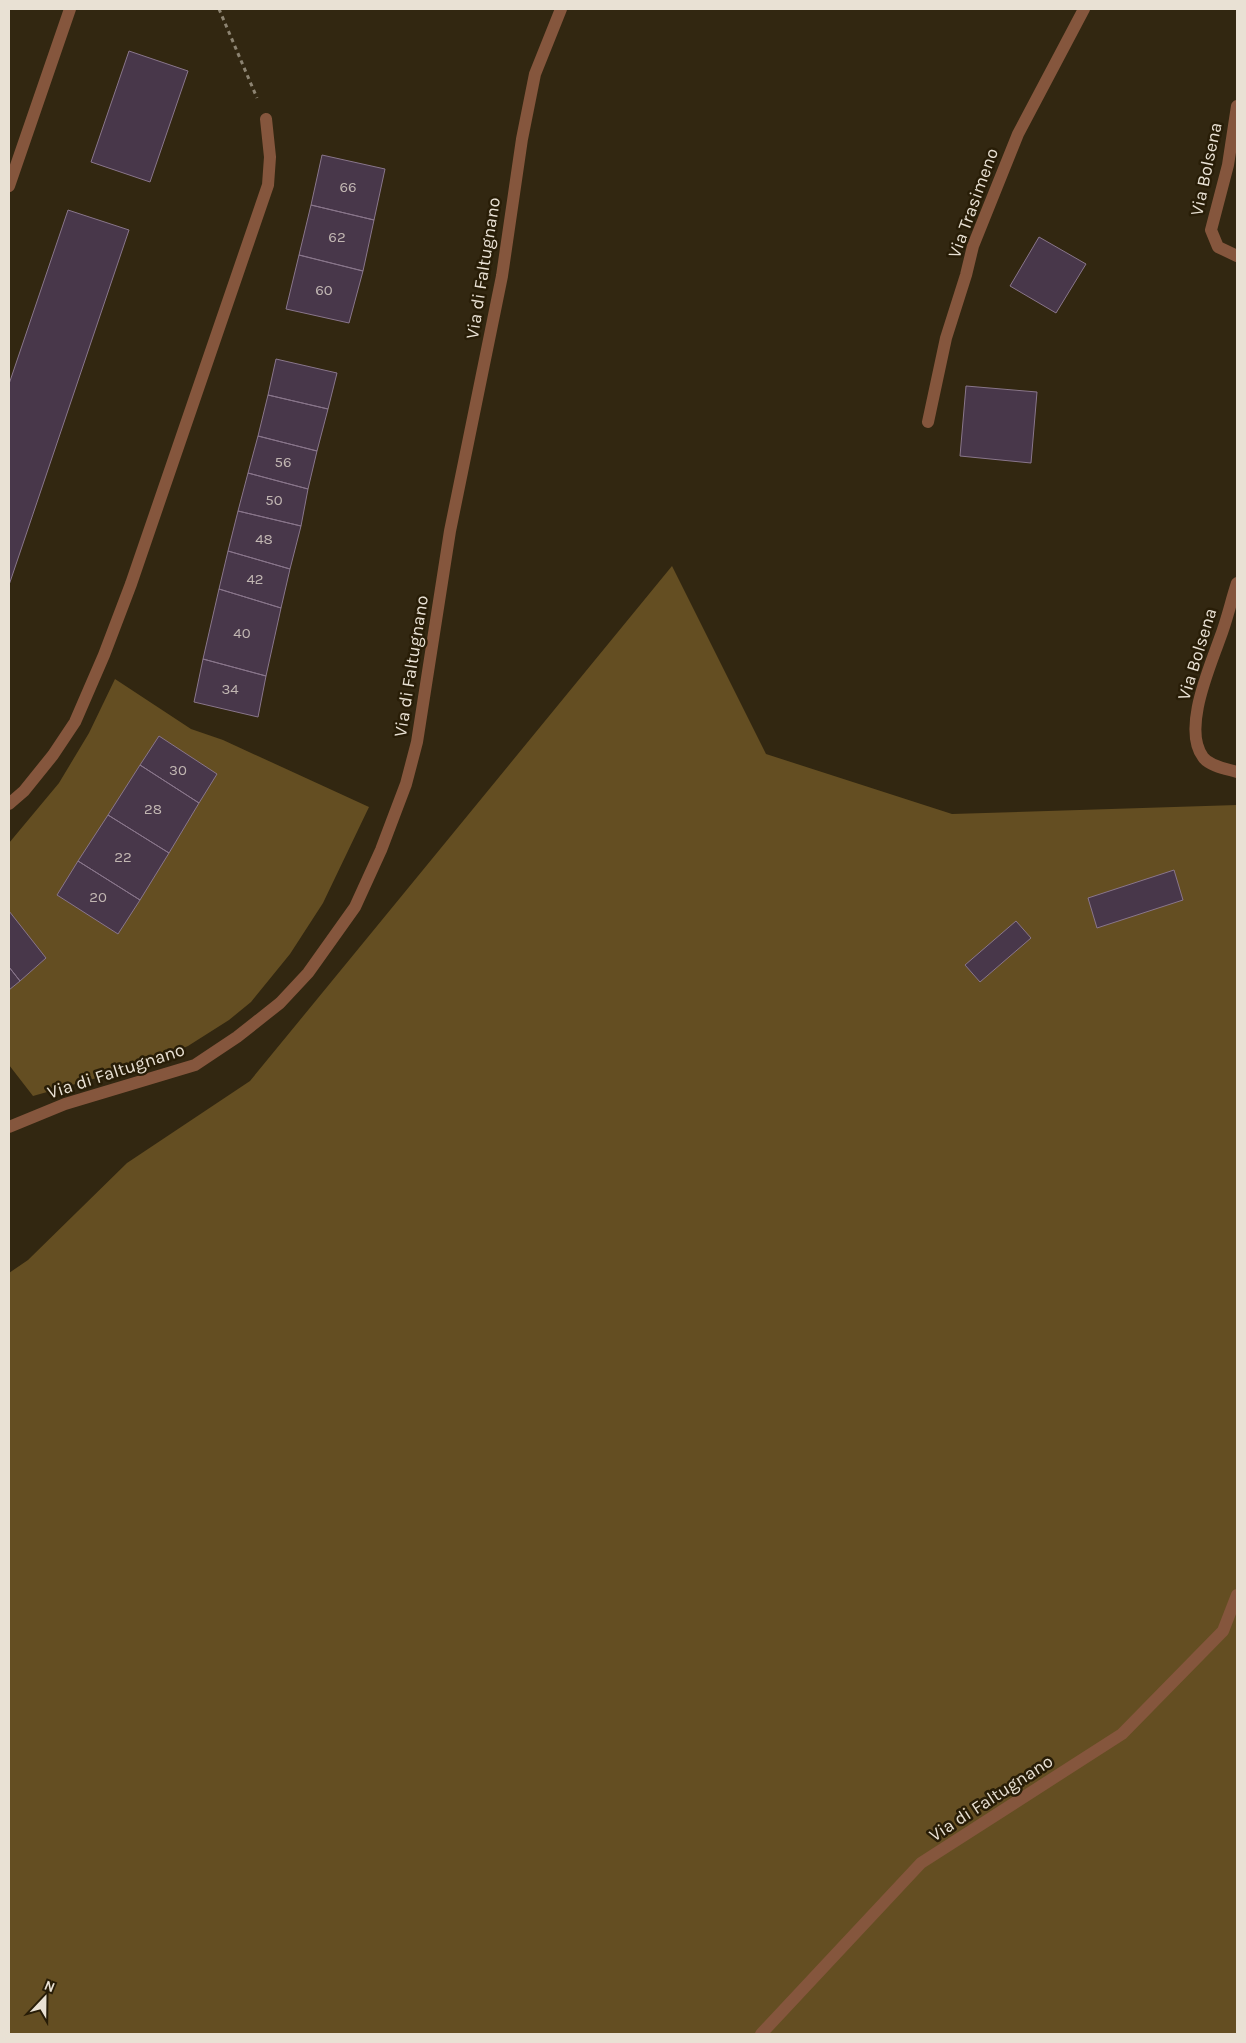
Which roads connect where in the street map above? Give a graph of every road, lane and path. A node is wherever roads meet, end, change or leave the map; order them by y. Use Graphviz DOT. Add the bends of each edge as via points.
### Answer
graph roads {
  1 [pos="70,9"];
  2 [pos="220,9"];
  3 [pos="561,9"];
  4 [pos="1084,9"];
  5 [pos="1237,106"];
  6 [pos="266,120"];
  7 [pos="9,186"];
  8 [pos="1237,256"];
  9 [pos="928,422"];
  10 [pos="1237,583"];
  11 [pos="1237,772"];
  12 [pos="9,804"];
  13 [pos="9,1127"];
  14 [pos="1237,1594"];
  15 [pos="761,2034"];
  1 -- 7 [label="street"];
  2 -- 6 [label="path"];
  3 -- 13 [label="street, Via di Faltugnano" via="535,74 522,139 502,276 450,531 417,742 406,784 355,908 314,966 280,1003 195,1065 66,1104"];
  4 -- 9 [label="street, Via Trasimeno" via="1018,134 973,246 946,338"];
  5 -- 8 [label="street, Via Bolsena" via="1228,166 1211,230 1218,247"];
  6 -- 12 [label="street" via="270,156 268,185 131,584 75,722 24,791"];
  10 -- 11 [label="street, Via Bolsena" via="1204,680 1196,720 1196,744 1203,758"];
  14 -- 15 [label="street, Via di Faltugnano" via="1223,1630 1122,1734 921,1864"];
}
